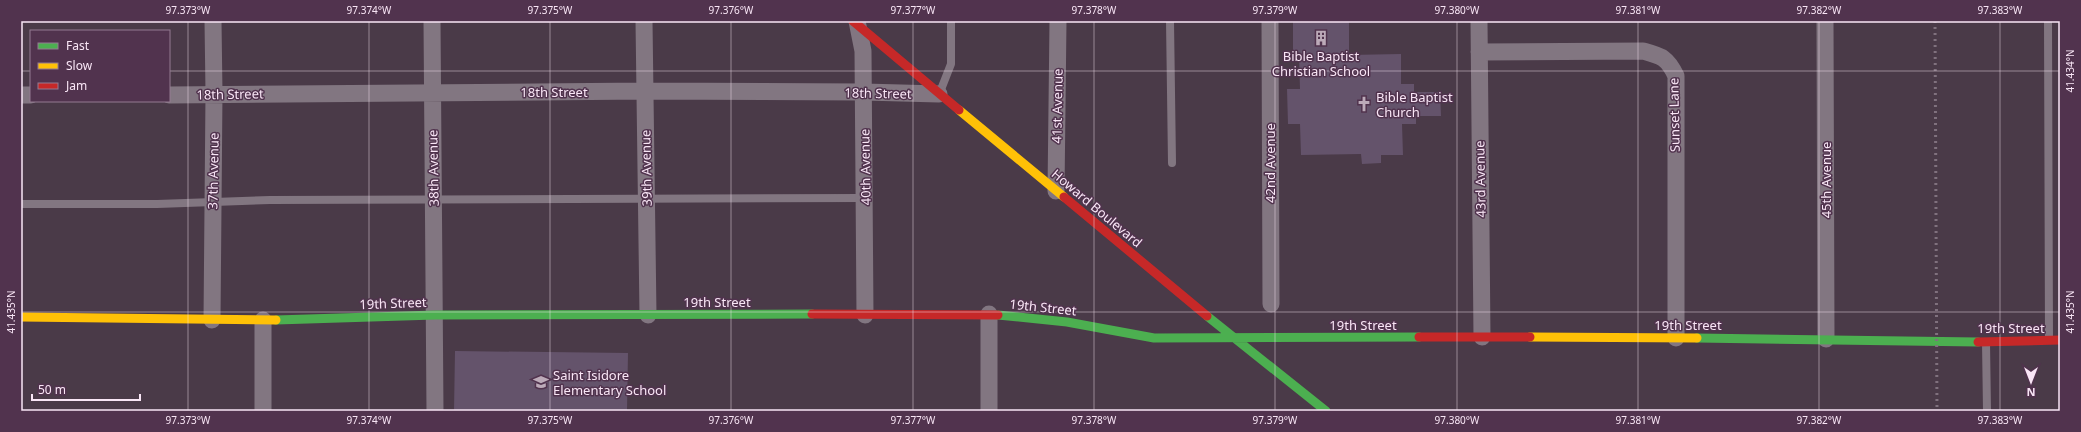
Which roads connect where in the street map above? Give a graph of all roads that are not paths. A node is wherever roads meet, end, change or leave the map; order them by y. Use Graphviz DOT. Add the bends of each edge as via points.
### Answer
graph roads {
  1 [pos="213,21"];
  2 [pos="432,21"];
  3 [pos="644,21"];
  4 [pos="952,21"];
  5 [pos="1058,21"];
  6 [pos="1170,21"];
  7 [pos="1270,21"];
  8 [pos="1479,21"];
  9 [pos="1825,21"];
  10 [pos="2048,21"];
  11 [pos="856,22"];
  12 [pos="1479,52"];
  13 [pos="645,91"];
  14 [pos="864,92"];
  15 [pos="214,93"];
  16 [pos="432,93"];
  17 [pos="938,94"];
  18 [pos="170,95"];
  19 [pos="1172,162"];
  20 [pos="1056,191"];
  21 [pos="646,198"];
  22 [pos="865,198"];
  23 [pos="433,200"];
  24 [pos="213,202"];
  25 [pos="21,204"];
  26 [pos="1271,304"];
  27 [pos="865,314"];
  28 [pos="989,314"];
  29 [pos="435,315"];
  30 [pos="648,315"];
  31 [pos="21,317"];
  32 [pos="212,320"];
  33 [pos="263,320"];
  34 [pos="1482,337"];
  35 [pos="1233,338"];
  36 [pos="1676,338"];
  37 [pos="1826,339"];
  38 [pos="2049,340"];
  39 [pos="2060,340"];
  40 [pos="1986,342"];
  41 [pos="263,411"];
  42 [pos="435,411"];
  43 [pos="989,411"];
  44 [pos="1326,411"];
  45 [pos="1987,411"];
  1 -- 15 [label="street, 37th Avenue"];
  2 -- 16 [label="street, 38th Avenue"];
  3 -- 13 [label="street, 39th Avenue"];
  4 -- 17 [label="lane" via="951,64"];
  5 -- 20 [label="street, 41st Avenue"];
  6 -- 19 [label="lane"];
  7 -- 26 [label="street, 42nd Avenue"];
  8 -- 12 [label="street, 43rd Avenue"];
  9 -- 37 [label="street, 45th Avenue"];
  10 -- 38 [label="lane"];
  11 -- 14 [label="street, 40th Avenue" via="863,51"];
  11 -- 17 [label="street, Howard Boulevard"];
  12 -- 34 [label="street, 43rd Avenue"];
  12 -- 36 [label="street, Sunset Lane" via="1642,51 1661,56 1670,64 1676,76"];
  13 -- 14 [label="street, 18th Street"];
  13 -- 16 [label="street, 18th Street"];
  13 -- 21 [label="street, 39th Avenue"];
  14 -- 17 [label="street, 18th Street"];
  14 -- 22 [label="street, 40th Avenue"];
  15 -- 16 [label="street, 18th Street"];
  15 -- 18 [label="street, 18th Street"];
  15 -- 24 [label="street, 37th Avenue"];
  16 -- 23 [label="street, 38th Avenue"];
  17 -- 20 [label="street, Howard Boulevard"];
  20 -- 35 [label="street, Howard Boulevard"];
  21 -- 22 [label="lane"];
  21 -- 23 [label="lane"];
  21 -- 30 [label="street, 39th Avenue"];
  22 -- 27 [label="street, 40th Avenue"];
  23 -- 24 [label="lane"];
  23 -- 29 [label="street, 38th Avenue"];
  24 -- 25 [label="lane"];
  24 -- 32 [label="street, 37th Avenue"];
  27 -- 28 [label="street, 19th Street"];
  27 -- 30 [label="street, 19th Street"];
  28 -- 35 [label="street, 19th Street" via="1067,322 1154,338"];
  28 -- 43 [label="street"];
  29 -- 30 [label="street, 19th Street"];
  29 -- 33 [label="street, 19th Street"];
  29 -- 42 [label="street, 38th Avenue"];
  31 -- 32 [label="street, 19th Street"];
  32 -- 33 [label="street, 19th Street"];
  33 -- 41 [label="street"];
  34 -- 35 [label="street, 19th Street"];
  34 -- 36 [label="street, 19th Street"];
  35 -- 44 [label="street, Howard Boulevard"];
  36 -- 37 [label="street, 19th Street"];
  37 -- 40 [label="street, 19th Street"];
  38 -- 39 [label="street, 19th Street"];
  38 -- 40 [label="street, 19th Street"];
  40 -- 45 [label="lane"];
}
